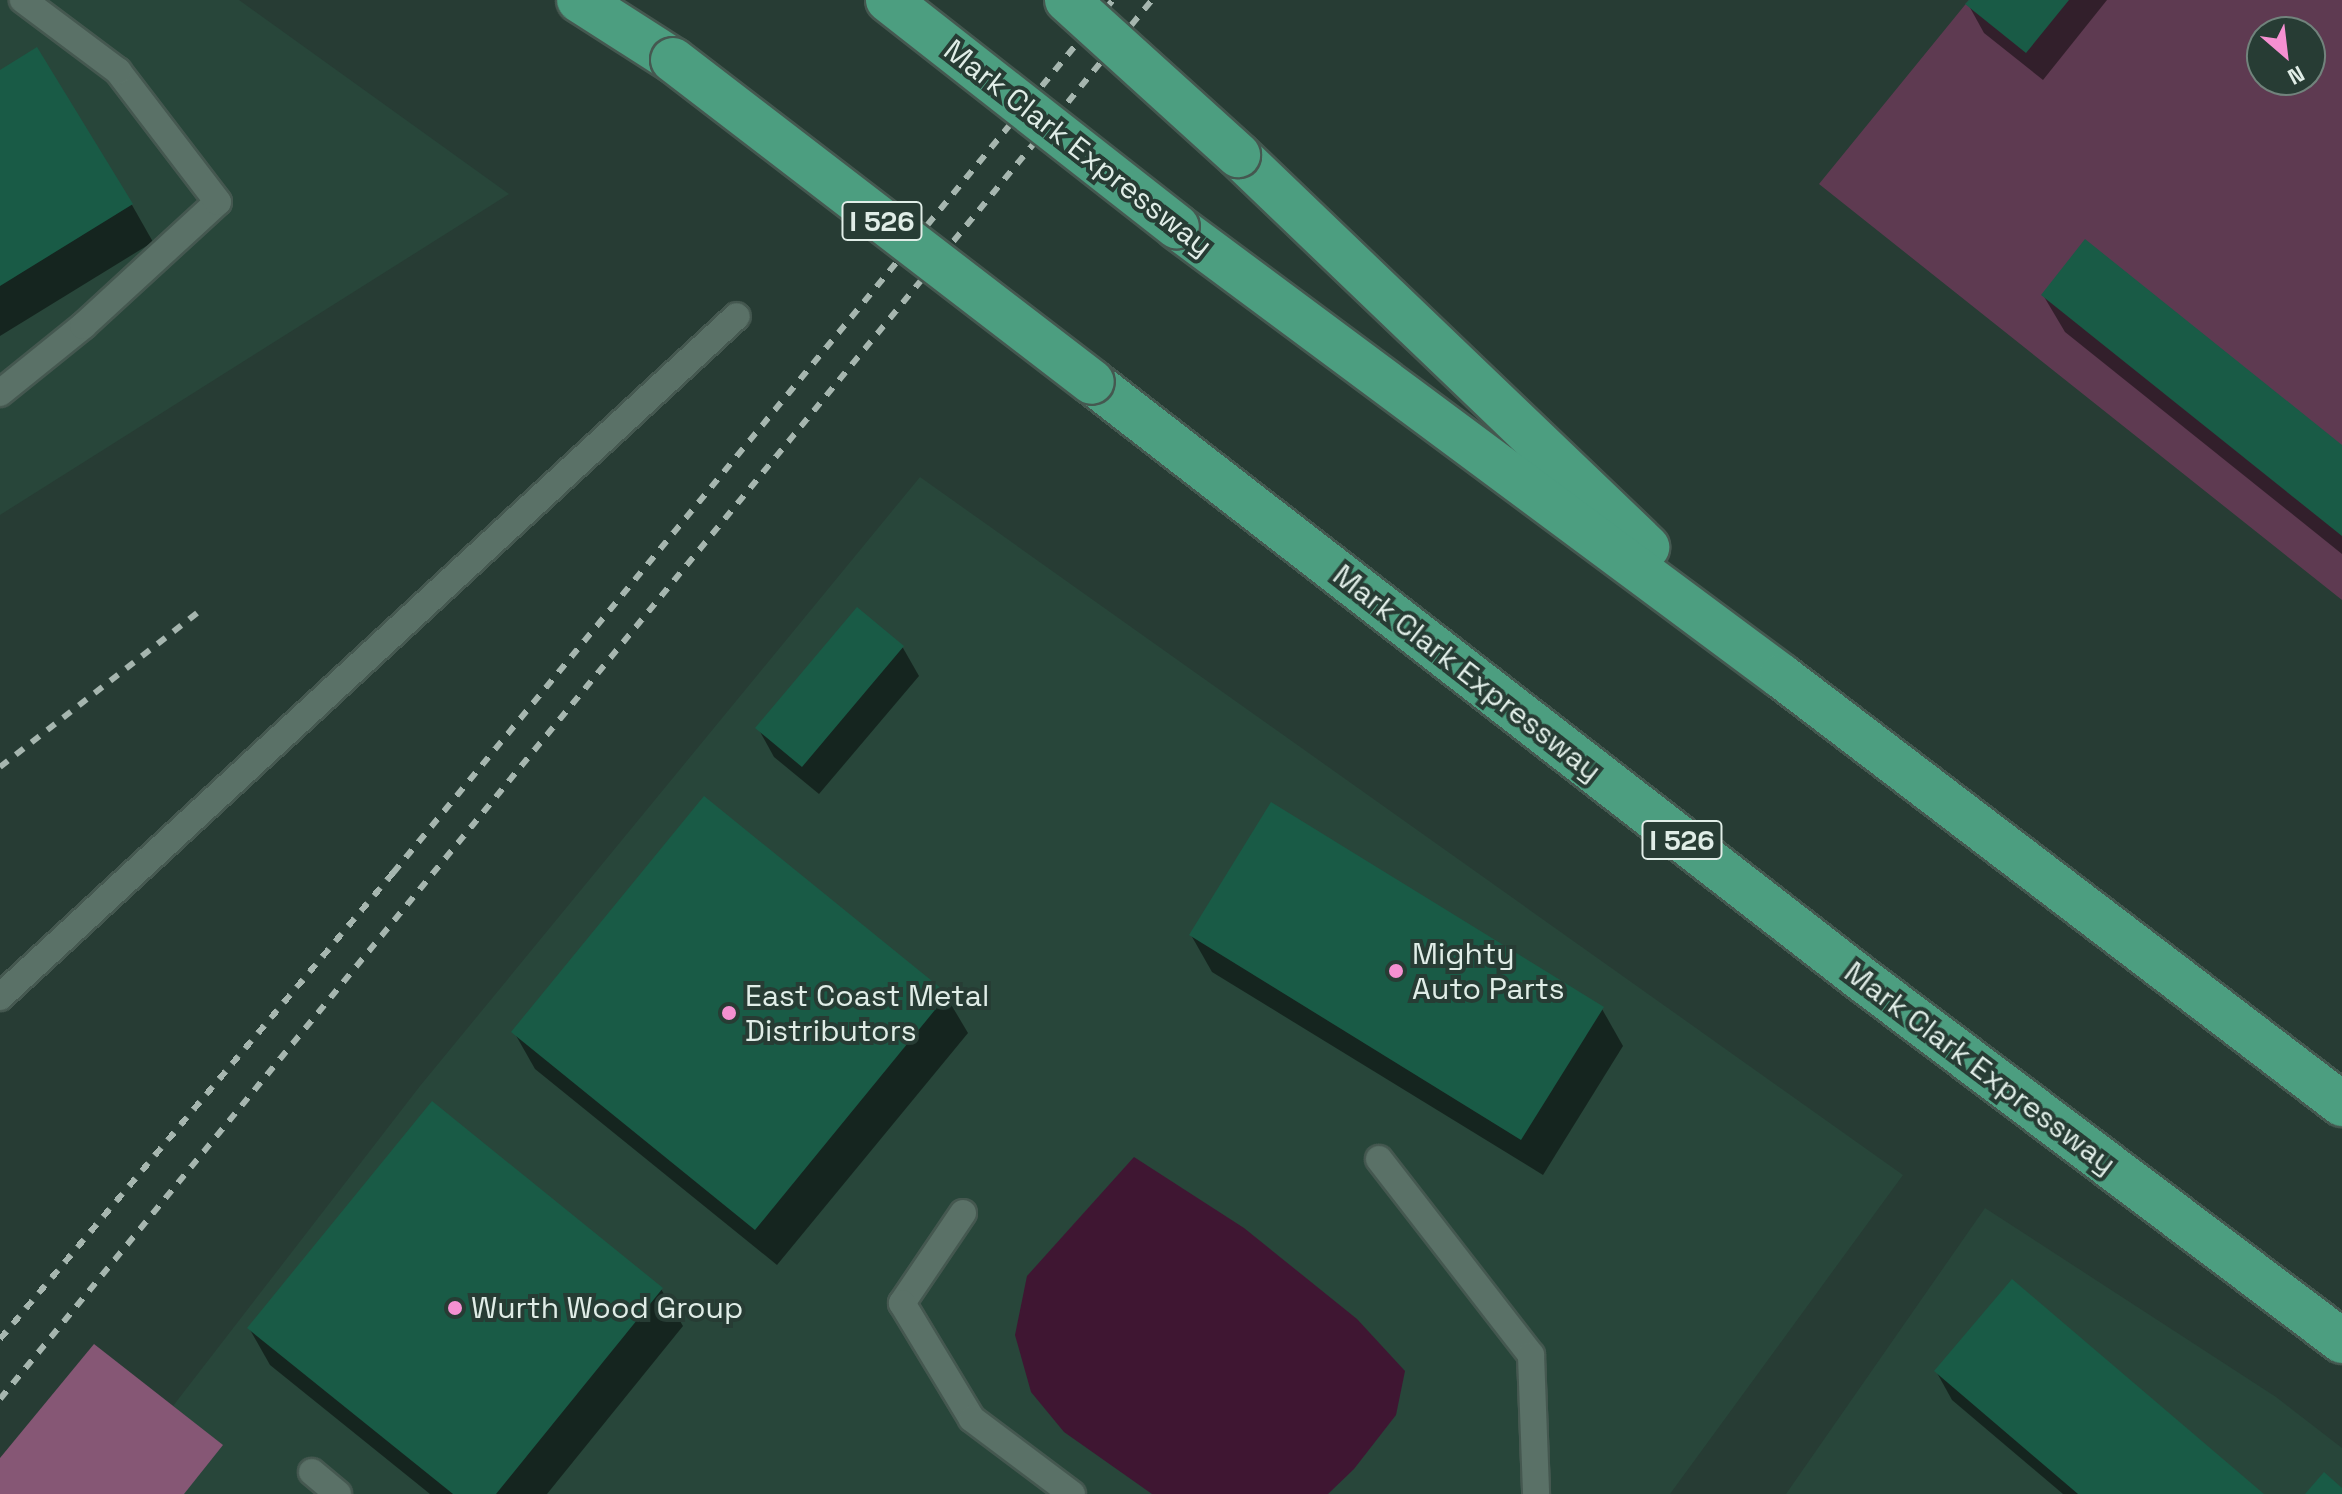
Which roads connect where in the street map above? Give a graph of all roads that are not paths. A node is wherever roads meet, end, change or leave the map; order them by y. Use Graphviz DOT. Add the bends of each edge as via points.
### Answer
graph roads {
  1 [pos="23,0"];
  2 [pos="579,0"];
  3 [pos="596,0"];
  4 [pos="888,0"];
  5 [pos="1067,0"];
  6 [pos="673,60"];
  7 [pos="737,316"];
  8 [pos="0,393"];
  9 [pos="1781,676"];
  10 [pos="0,997"];
  11 [pos="2342,1104"];
  12 [pos="1379,1159"];
  13 [pos="963,1213"];
  14 [pos="2277,1292"];
  15 [pos="2342,1341"];
  16 [pos="2342,1347"];
  17 [pos="312,1472"];
  18 [pos="338,1494"];
  19 [pos="1072,1494"];
  20 [pos="1536,1494"];
  1 -- 8 [label="lane" via="118,71 218,202 83,326"];
  2 -- 6 [label="highway"];
  3 -- 6 [label="highway, Mark Clark Expressway / I 526"];
  4 -- 9 [label="highway, Mark Clark Expressway, bridge" via="1177,227"];
  5 -- 9 [label="highway, bridge" via="1238,155"];
  6 -- 14 [label="highway, Mark Clark Expressway / I 526, bridge" via="1863,980"];
  7 -- 10 [label="lane"];
  9 -- 11 [label="highway, Mark Clark Expressway"];
  12 -- 20 [label="lane" via="1531,1355"];
  13 -- 19 [label="lane" via="902,1303 972,1419"];
  14 -- 15 [label="highway, Mark Clark Expressway / I 526"];
  14 -- 16 [label="highway"];
  17 -- 18 [label="lane"];
}
